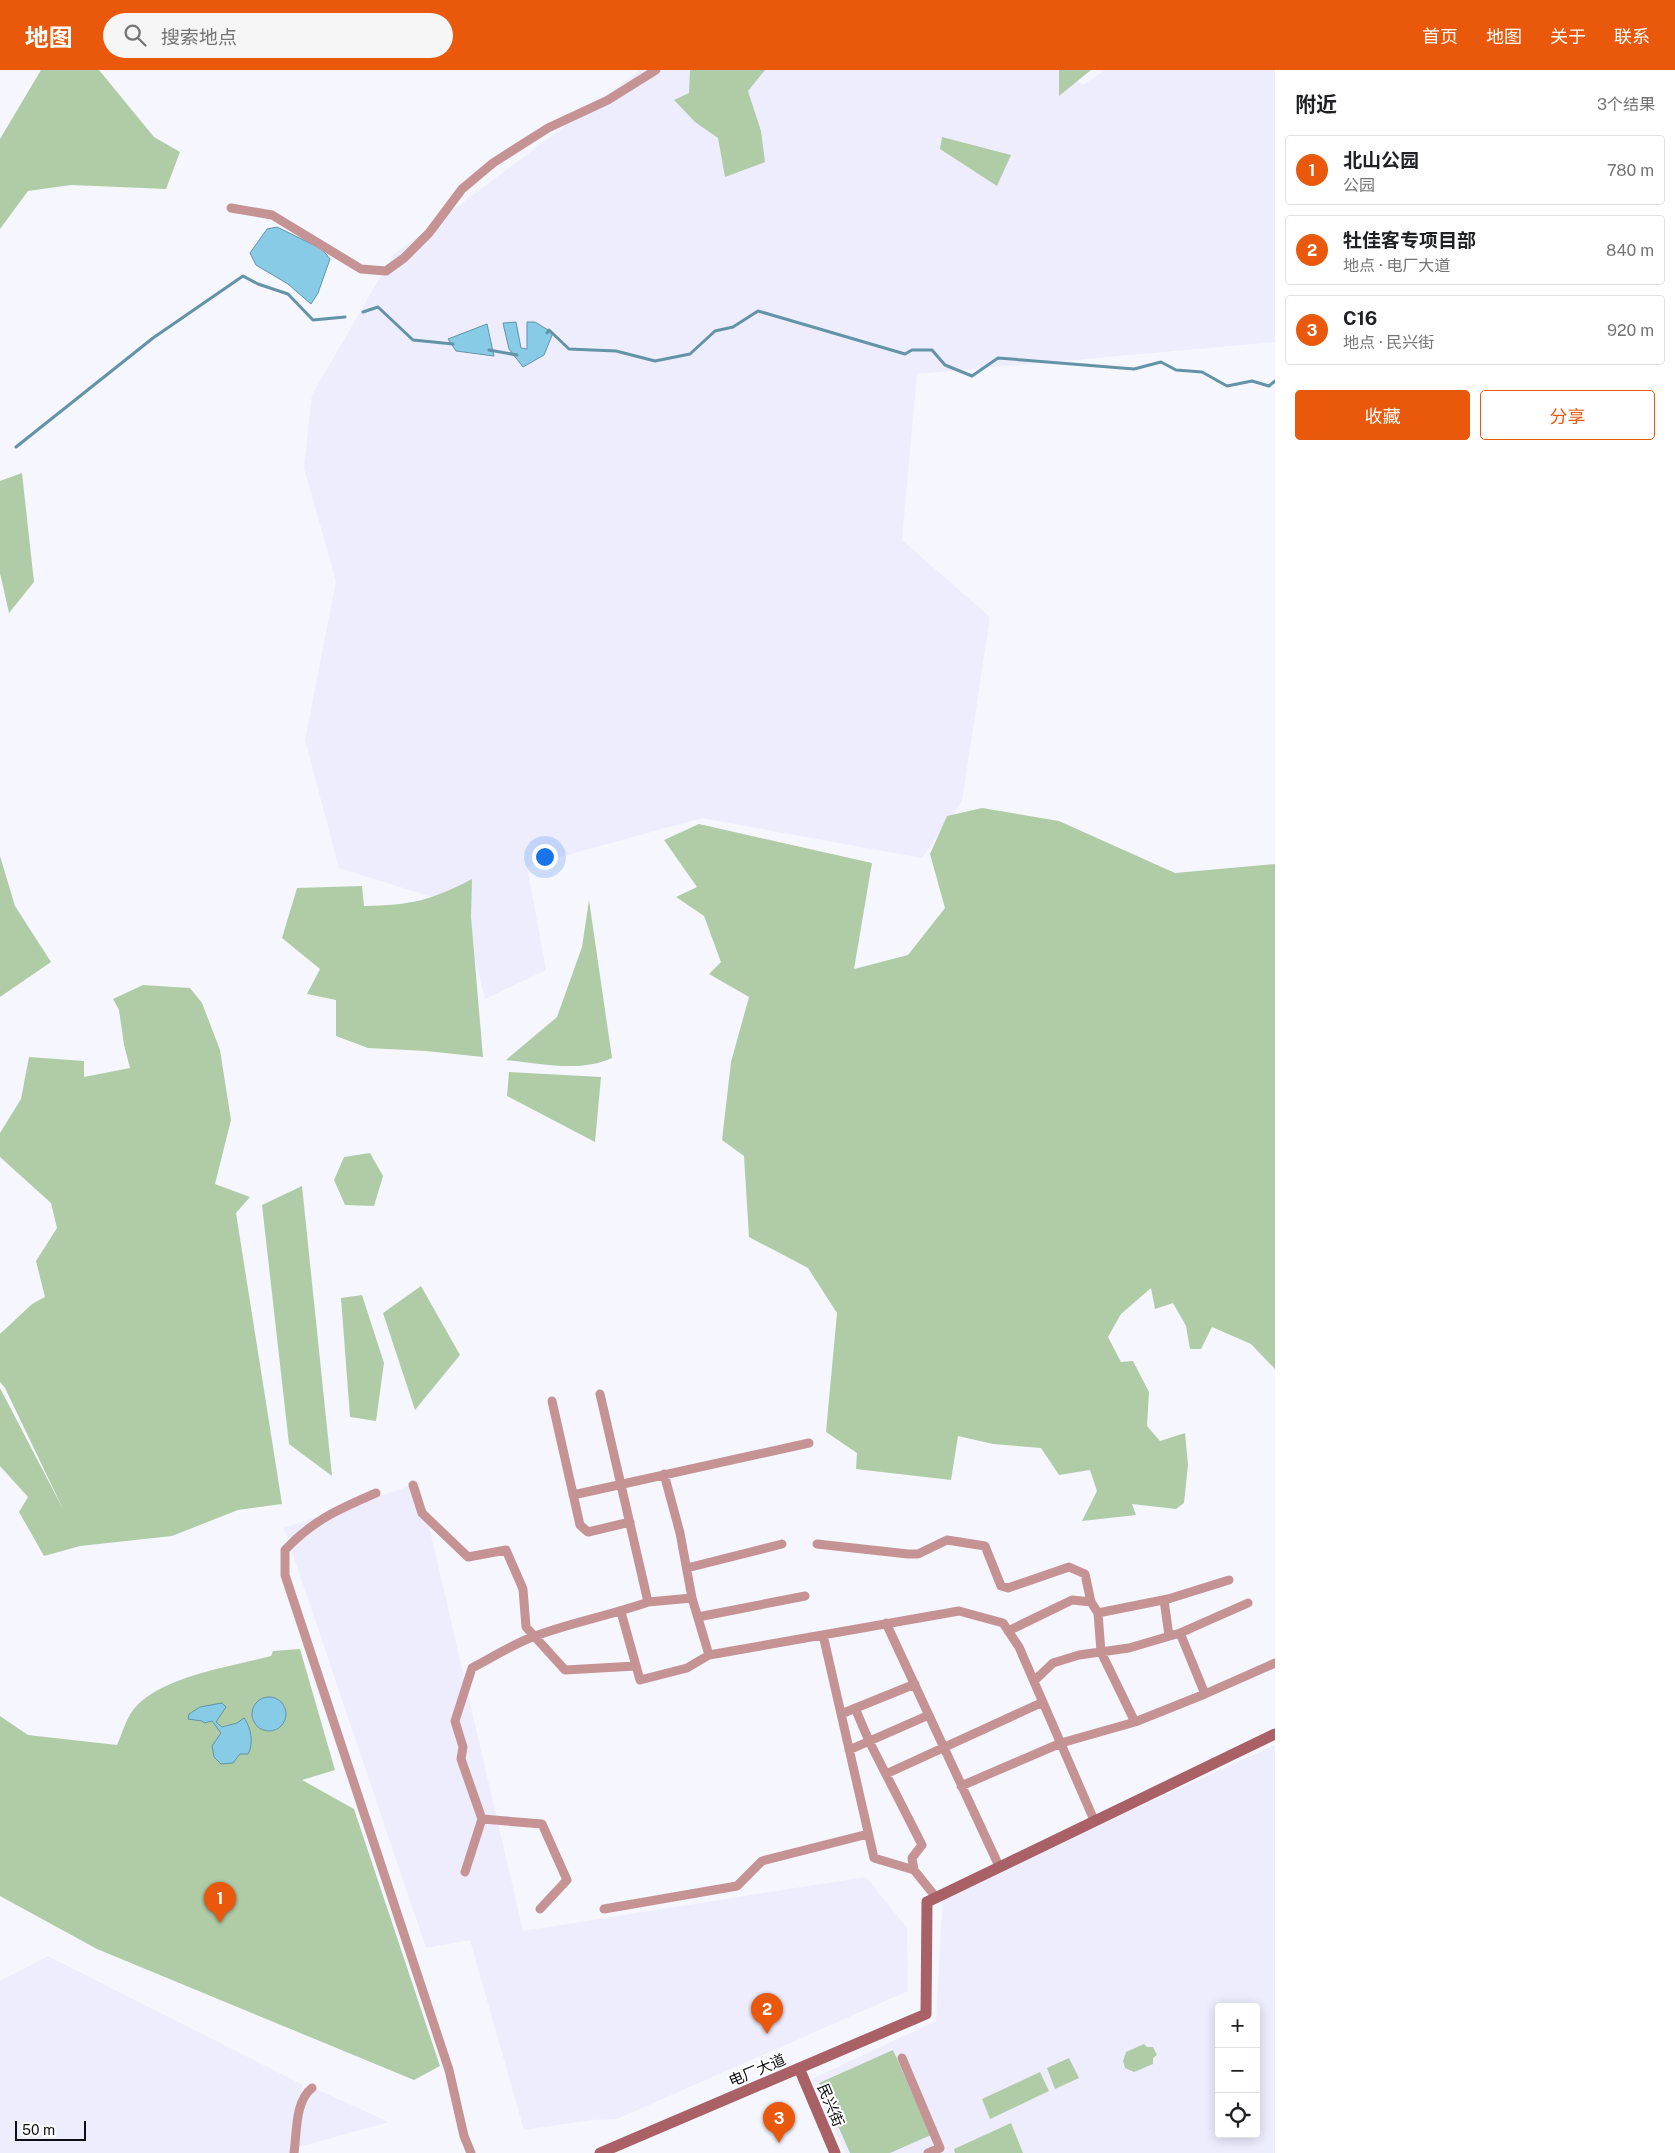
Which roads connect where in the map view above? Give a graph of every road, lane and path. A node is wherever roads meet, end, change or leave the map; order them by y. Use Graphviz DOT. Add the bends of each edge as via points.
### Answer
graph roads {
  1 [pos="656,70"];
  2 [pos="231,208"];
  3 [pos="600,1394"];
  4 [pos="552,1402"];
  5 [pos="809,1443"];
  6 [pos="664,1474"];
  7 [pos="621,1483"];
  8 [pos="413,1484"];
  9 [pos="376,1493"];
  10 [pos="573,1495"];
  11 [pos="630,1522"];
  12 [pos="782,1544"];
  13 [pos="816,1544"];
  14 [pos="687,1568"];
  15 [pos="1229,1580"];
  16 [pos="805,1596"];
  17 [pos="692,1598"];
  18 [pos="1164,1600"];
  19 [pos="648,1602"];
  20 [pos="1091,1602"];
  21 [pos="1248,1603"];
  22 [pos="621,1612"];
  23 [pos="1098,1613"];
  24 [pos="698,1617"];
  25 [pos="886,1623"];
  26 [pos="1008,1631"];
  27 [pos="1180,1633"];
  28 [pos="822,1635"];
  29 [pos="1169,1636"];
  30 [pos="534,1637"];
  31 [pos="1101,1652"];
  32 [pos="709,1655"];
  33 [pos="1275,1663"];
  34 [pos="636,1666"];
  35 [pos="1034,1681"];
  36 [pos="914,1684"];
  37 [pos="1205,1694"];
  38 [pos="1043,1702"];
  39 [pos="855,1708"];
  40 [pos="841,1714"];
  41 [pos="929,1715"];
  42 [pos="1135,1722"];
  43 [pos="1275,1734"];
  44 [pos="869,1742"];
  45 [pos="1060,1743"];
  46 [pos="943,1746"];
  47 [pos="849,1750"];
  48 [pos="886,1774"];
  49 [pos="962,1786"];
  50 [pos="482,1819"];
  51 [pos="1094,1820"];
  52 [pos="868,1834"];
  53 [pos="998,1866"];
  54 [pos="914,1870"];
  55 [pos="465,1872"];
  56 [pos="935,1896"];
  57 [pos="540,1909"];
  58 [pos="604,1909"];
  59 [pos="902,2058"];
  60 [pos="798,2068"];
  61 [pos="312,2088"];
  62 [pos="294,2153"];
  63 [pos="471,2153"];
  64 [pos="600,2153"];
  65 [pos="835,2153"];
  66 [pos="928,2153"];
  1 -- 2 [label="street" via="608,100 548,128 493,164 462,189 429,233 386,271 361,269 272,215"];
  3 -- 7 [label="street"];
  4 -- 10 [label="street"];
  5 -- 6 [label="street"];
  6 -- 7 [label="street"];
  6 -- 14 [label="street"];
  7 -- 10 [label="street"];
  7 -- 11 [label="street"];
  8 -- 30 [label="street" via="422,1513 468,1557 506,1550 523,1589 526,1627"];
  9 -- 63 [label="street" via="336,1510 303,1531 285,1550 285,1576 449,2070"];
  10 -- 11 [label="street" via="580,1525 588,1532"];
  11 -- 19 [label="street"];
  12 -- 14 [label="street"];
  13 -- 20 [label="street" via="908,1554 918,1554 947,1540 985,1546 1001,1586 1008,1588 1068,1567 1085,1574"];
  14 -- 17 [label="street"];
  15 -- 18 [label="street"];
  16 -- 24 [label="street"];
  17 -- 19 [label="street"];
  17 -- 24 [label="street"];
  18 -- 23 [label="street"];
  18 -- 29 [label="street"];
  19 -- 22 [label="street"];
  20 -- 23 [label="street"];
  20 -- 26 [label="street" via="1072,1600"];
  21 -- 27 [label="street"];
  22 -- 30 [label="street" via="572,1623"];
  22 -- 34 [label="street"];
  23 -- 31 [label="street"];
  24 -- 32 [label="street"];
  25 -- 26 [label="street" via="959,1611 1003,1623"];
  25 -- 28 [label="street"];
  25 -- 36 [label="street"];
  26 -- 35 [label="street"];
  27 -- 29 [label="street"];
  27 -- 37 [label="street"];
  28 -- 32 [label="street"];
  28 -- 40 [label="street"];
  29 -- 31 [label="street" via="1129,1648"];
  30 -- 34 [label="street" via="565,1670"];
  30 -- 50 [label="street" via="472,1668 454,1721 463,1747 461,1759"];
  31 -- 35 [label="street" via="1053,1663"];
  31 -- 42 [label="street"];
  32 -- 34 [label="street" via="687,1668 640,1680"];
  33 -- 37 [label="street"];
  35 -- 38 [label="street"];
  36 -- 39 [label="street"];
  36 -- 41 [label="street"];
  37 -- 42 [label="street"];
  38 -- 45 [label="street"];
  38 -- 46 [label="street"];
  39 -- 40 [label="street"];
  39 -- 44 [label="street"];
  40 -- 47 [label="street"];
  41 -- 44 [label="street"];
  41 -- 46 [label="street"];
  42 -- 45 [label="street"];
  43 -- 51 [label="street"];
  44 -- 47 [label="street"];
  44 -- 48 [label="street"];
  45 -- 49 [label="street"];
  45 -- 51 [label="street"];
  46 -- 48 [label="street"];
  46 -- 49 [label="street"];
  47 -- 52 [label="street"];
  48 -- 54 [label="street" via="922,1845 912,1858"];
  49 -- 53 [label="street"];
  50 -- 55 [label="street"];
  50 -- 57 [label="street" via="542,1824 567,1880"];
  51 -- 53 [label="street"];
  52 -- 54 [label="street" via="874,1858"];
  52 -- 58 [label="street" via="762,1861 738,1886"];
  53 -- 56 [label="street"];
  54 -- 56 [label="street"];
  56 -- 60 [label="street, 电厂大道" via="927,1902 926,2014"];
  59 -- 66 [label="street" via="940,2148"];
  60 -- 64 [label="street, 电厂大道"];
  60 -- 65 [label="street, 民兴街"];
  61 -- 62 [label="street" via="304,2094 300,2105"];
}
